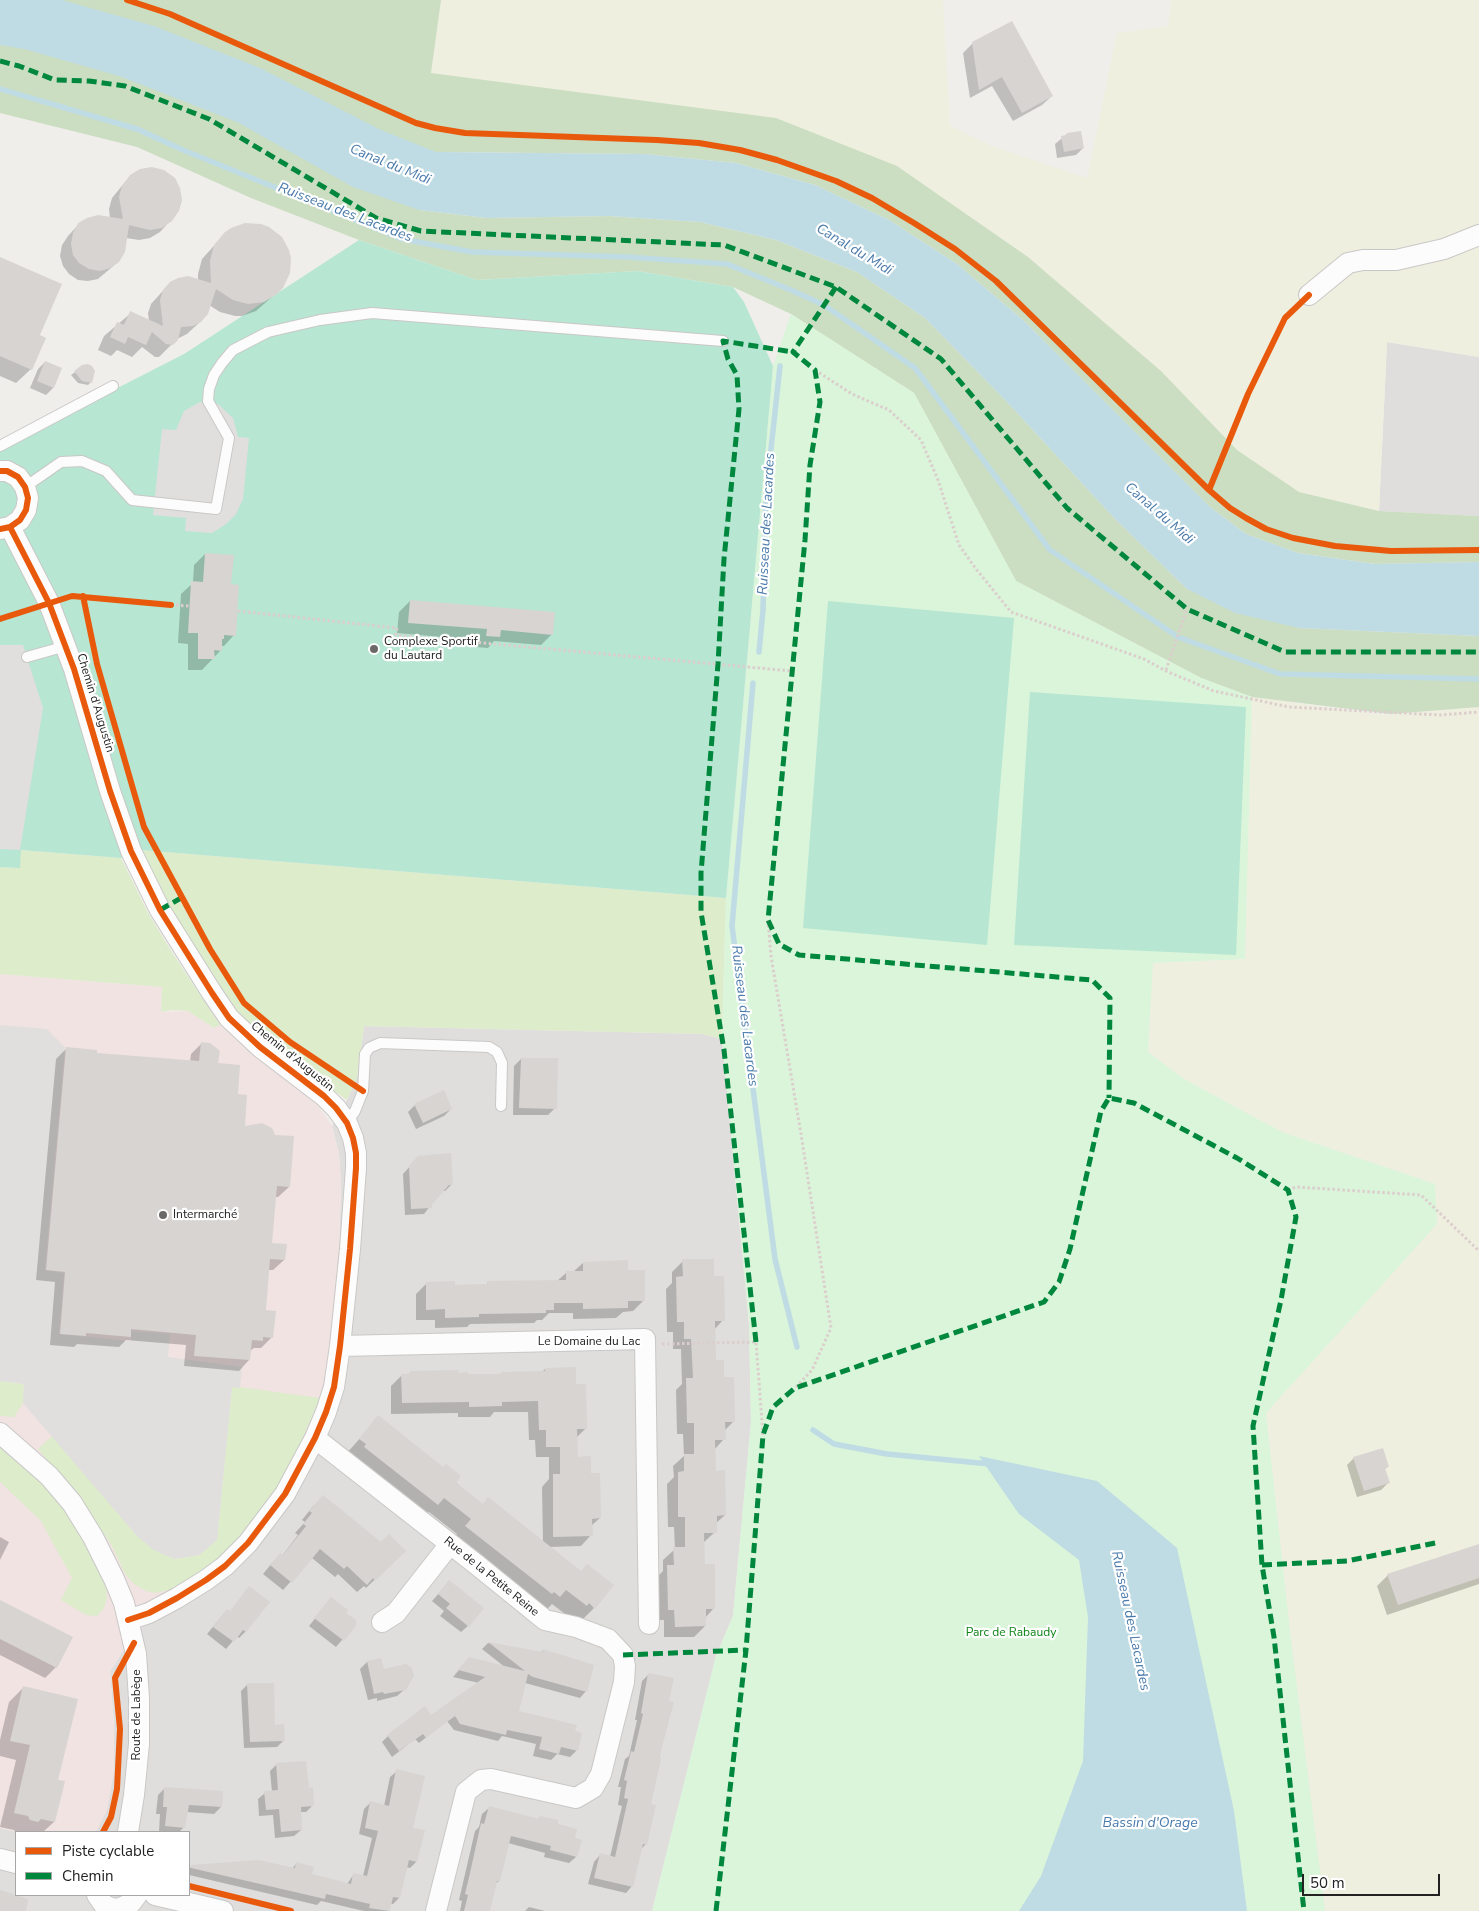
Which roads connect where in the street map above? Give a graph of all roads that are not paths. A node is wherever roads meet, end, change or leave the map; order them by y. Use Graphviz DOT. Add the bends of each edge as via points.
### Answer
graph roads {
  1 [pos="1479,235"];
  2 [pos="1309,295"];
  3 [pos="723,341"];
  4 [pos="113,386"];
  5 [pos="0,446"];
  6 [pos="0,471"];
  7 [pos="25,486"];
  8 [pos="5,528"];
  9 [pos="66,646"];
  10 [pos="27,657"];
  11 [pos="501,1106"];
  12 [pos="347,1123"];
  13 [pos="340,1346"];
  14 [pos="0,1433"];
  15 [pos="315,1438"];
  16 [pos="450,1544"];
  17 [pos="128,1620"];
  18 [pos="382,1622"];
  19 [pos="650,1624"];
  20 [pos="128,1831"];
  21 [pos="0,1859"];
  22 [pos="15,1863"];
  23 [pos="136,1896"];
  24 [pos="159,1896"];
  25 [pos="106,1905"];
  26 [pos="223,1911"];
  27 [pos="436,1911"];
  1 -- 2 [label="street" via="1444,249 1396,260 1348,263"];
  3 -- 7 [label="lane" via="372,312 320,320 268,332 233,350 214,375 208,402 228,438 216,509 132,500 106,471 82,461 61,462"];
  4 -- 5 [label="lane"];
  6 -- 7 [label="street" via="18,477"];
  7 -- 8 [label="street" via="26,510 20,520"];
  8 -- 9 [label="street, Chemin d'Augustin" via="49,603"];
  9 -- 10 [label="lane"];
  9 -- 12 [label="street, Chemin d'Augustin" via="130,851 160,910 229,1018 260,1048 324,1096"];
  11 -- 12 [label="lane" via="502,1063 497,1052 489,1047 380,1043 365,1054 363,1091"];
  12 -- 13 [label="street, Chemin d'Augustin" via="353,1138 356,1168"];
  13 -- 15 [label="street, Chemin d'Augustin" via="334,1387"];
  13 -- 19 [label="street, Le Domaine du Lac" via="645,1340"];
  14 -- 17 [label="street, Route de Labège" via="49,1476 72,1503 114,1579"];
  15 -- 16 [label="street, Rue de la Petite Reine"];
  15 -- 17 [label="street, Chemin d'Augustin" via="284,1494 248,1543 225,1566 177,1598"];
  16 -- 18 [label="street" via="396,1613"];
  16 -- 27 [label="street, Rue de la Petite Reine" via="545,1620 608,1639 623,1655 625,1666 601,1774 593,1788 576,1798 491,1779 481,1780 466,1792"];
  17 -- 20 [label="street, Route de Labège" via="136,1654 139,1698 139,1744"];
  21 -- 22 [label="street"];
  23 -- 25 [label="street" via="125,1907"];
  24 -- 26 [label="street"];
}
